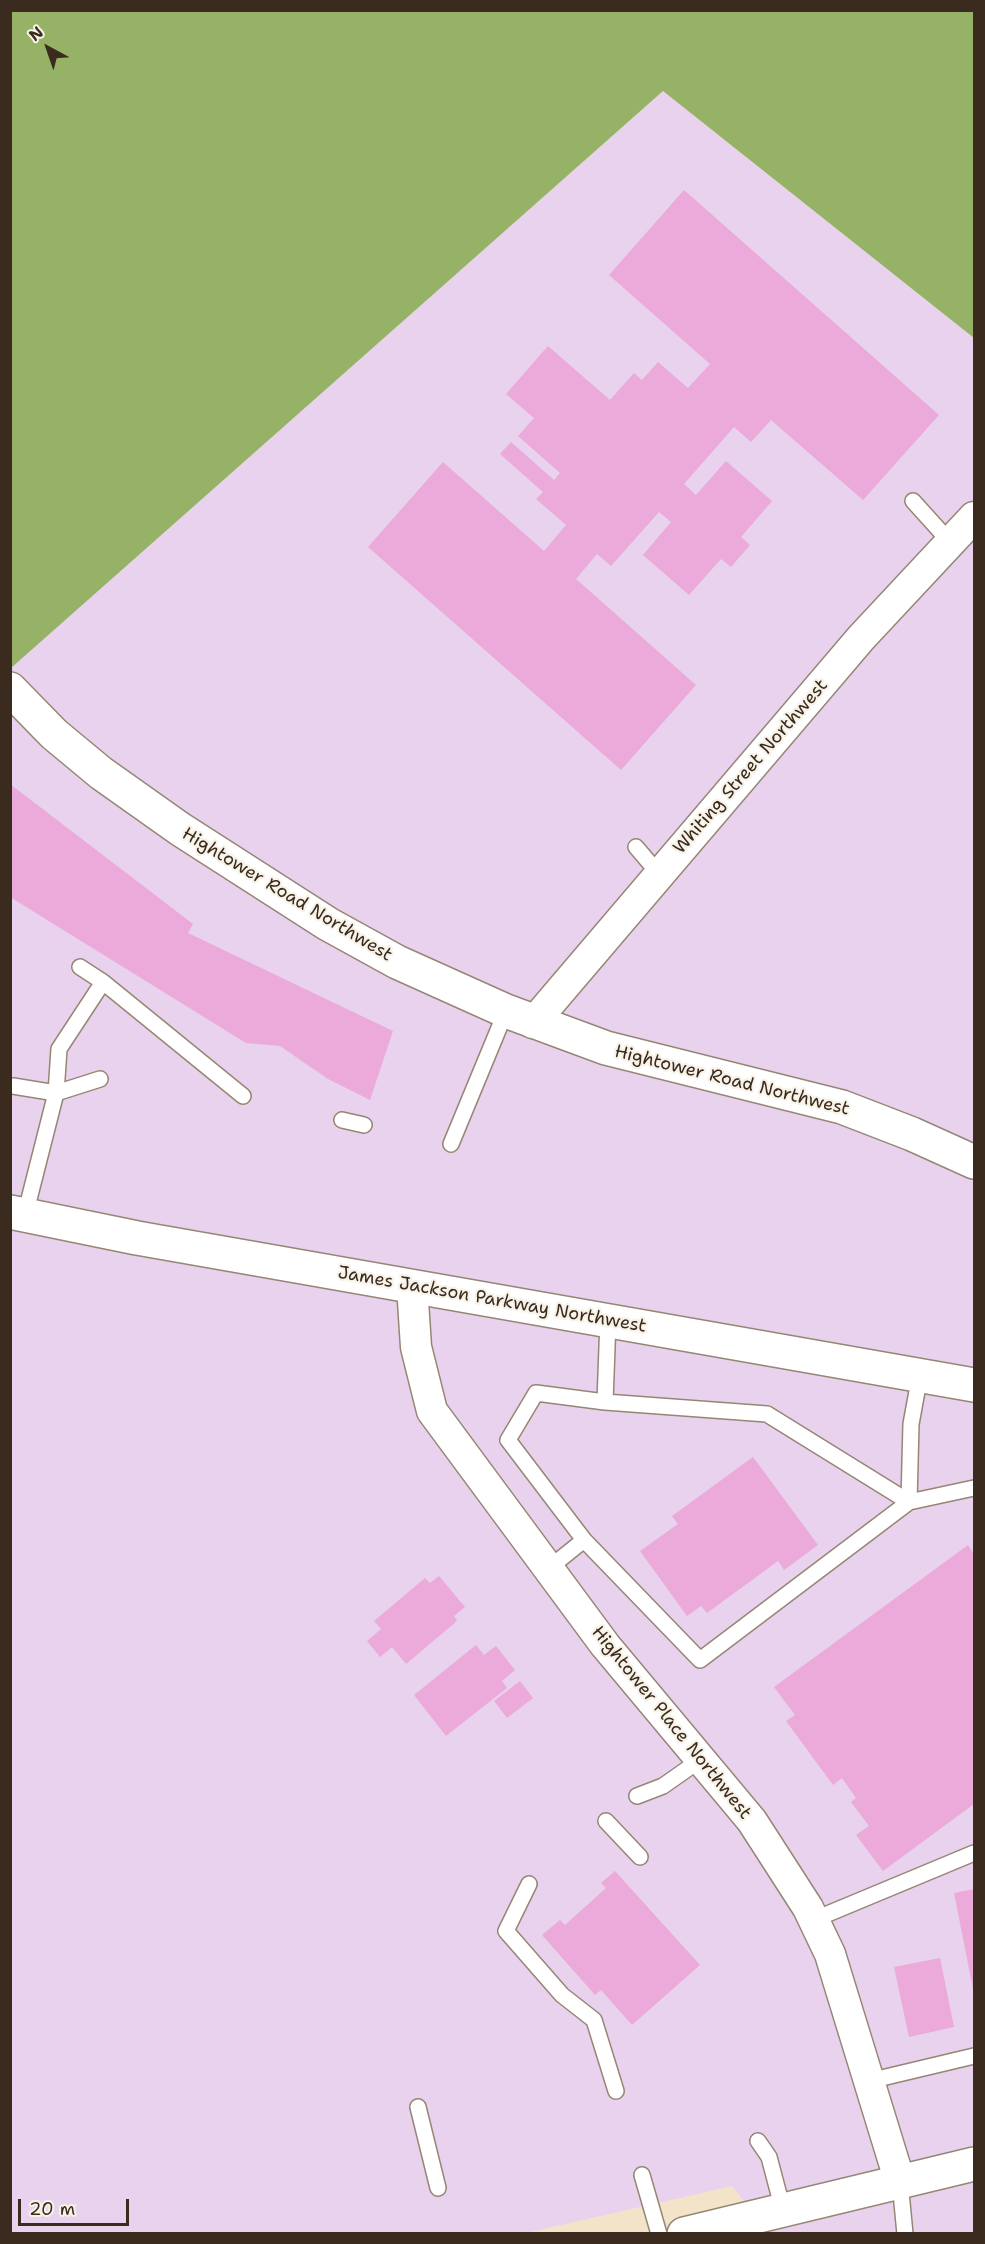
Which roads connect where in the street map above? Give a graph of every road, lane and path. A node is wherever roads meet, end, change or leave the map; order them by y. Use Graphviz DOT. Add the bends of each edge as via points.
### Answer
graph roads {
  1 [pos="913,501"];
  2 [pos="975,517"];
  3 [pos="950,542"];
  4 [pos="10,689"];
  5 [pos="636,847"];
  6 [pos="659,874"];
  7 [pos="80,967"];
  8 [pos="103,982"];
  9 [pos="519,1017"];
  10 [pos="100,1079"];
  11 [pos="14,1086"];
  12 [pos="56,1093"];
  13 [pos="243,1096"];
  14 [pos="342,1120"];
  15 [pos="364,1125"];
  16 [pos="451,1144"];
  17 [pos="975,1162"];
  18 [pos="18,1214"];
  19 [pos="412,1286"];
  20 [pos="608,1320"];
  21 [pos="920,1375"];
  22 [pos="975,1385"];
  23 [pos="605,1402"];
  24 [pos="975,1488"];
  25 [pos="909,1502"];
  26 [pos="584,1540"];
  27 [pos="548,1569"];
  28 [pos="700,1760"];
  29 [pos="637,1796"];
  30 [pos="606,1821"];
  31 [pos="975,1852"];
  32 [pos="640,1857"];
  33 [pos="530,1884"];
  34 [pos="813,1920"];
  35 [pos="975,2056"];
  36 [pos="869,2081"];
  37 [pos="616,2091"];
  38 [pos="418,2107"];
  39 [pos="758,2141"];
  40 [pos="975,2163"];
  41 [pos="642,2175"];
  42 [pos="900,2182"];
  43 [pos="438,2188"];
  44 [pos="783,2210"];
  45 [pos="726,2229"];
  46 [pos="659,2234"];
  47 [pos="684,2234"];
  48 [pos="905,2234"];
  1 -- 3 [label="lane"];
  2 -- 3 [label="street, Whiting Street Northwest"];
  3 -- 6 [label="street, Whiting Street Northwest" via="861,638"];
  4 -- 9 [label="main road, Hightower Road Northwest" via="54,734 101,773 180,829 328,924"];
  5 -- 6 [label="lane"];
  6 -- 9 [label="street, Whiting Street Northwest"];
  7 -- 8 [label="lane"];
  8 -- 12 [label="lane" via="59,1049"];
  8 -- 13 [label="lane"];
  9 -- 16 [label="lane"];
  9 -- 17 [label="main road, Hightower Road Northwest" via="606,1048 842,1107"];
  10 -- 12 [label="lane"];
  11 -- 12 [label="lane"];
  12 -- 18 [label="lane"];
  14 -- 15 [label="lane"];
  18 -- 19 [label="main road, James Jackson Parkway Northwest"];
  19 -- 20 [label="main road, James Jackson Parkway Northwest"];
  19 -- 27 [label="street, Hightower Place Northwest" via="416,1347 432,1411"];
  20 -- 21 [label="main road, James Jackson Parkway Northwest"];
  20 -- 23 [label="lane"];
  21 -- 22 [label="main road, James Jackson Parkway Northwest"];
  21 -- 25 [label="lane" via="911,1424"];
  23 -- 25 [label="lane" via="767,1414"];
  23 -- 26 [label="lane" via="536,1393 508,1440"];
  24 -- 25 [label="lane"];
  25 -- 26 [label="lane" via="700,1660"];
  26 -- 27 [label="lane"];
  27 -- 28 [label="street, Hightower Place Northwest" via="605,1646"];
  28 -- 29 [label="lane" via="663,1786"];
  28 -- 34 [label="street, Hightower Place Northwest" via="752,1821"];
  30 -- 32 [label="lane"];
  31 -- 34 [label="lane"];
  33 -- 37 [label="lane" via="506,1931 562,1995 594,2020"];
  34 -- 36 [label="street, Hightower Place Northwest" via="830,1954"];
  35 -- 36 [label="lane"];
  36 -- 42 [label="street, Hightower Place Northwest"];
  38 -- 43 [label="lane"];
  39 -- 44 [label="lane" via="769,2157"];
  40 -- 42 [label="main road"];
  41 -- 46 [label="lane"];
  42 -- 44 [label="main road"];
  42 -- 48 [label="lane"];
  44 -- 45 [label="main road"];
  45 -- 47 [label="main road"];
}
